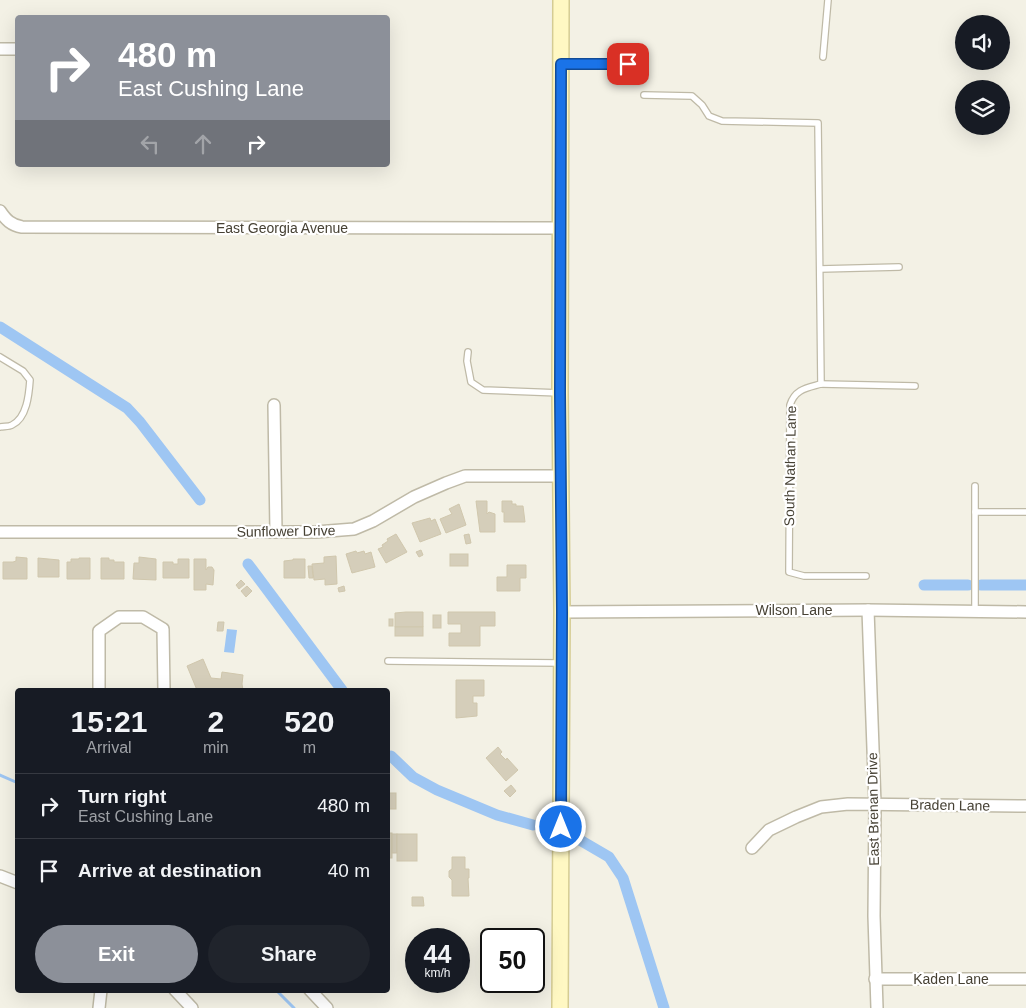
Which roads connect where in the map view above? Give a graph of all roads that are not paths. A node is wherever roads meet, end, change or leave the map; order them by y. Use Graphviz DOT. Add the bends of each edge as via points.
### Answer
graph roads {
  1 [pos="561,0"];
  2 [pos="828,0"];
  3 [pos="0,49"];
  4 [pos="15,50"];
  5 [pos="824,57"];
  6 [pos="561,64"];
  7 [pos="644,64"];
  8 [pos="644,95"];
  9 [pos="2,215"];
  10 [pos="561,228"];
  11 [pos="899,267"];
  12 [pos="820,269"];
  13 [pos="468,352"];
  14 [pos="0,357"];
  15 [pos="821,384"];
  16 [pos="914,386"];
  17 [pos="560,393"];
  18 [pos="274,405"];
  19 [pos="0,427"];
  20 [pos="560,476"];
  21 [pos="975,486"];
  22 [pos="975,512"];
  23 [pos="1026,512"];
  24 [pos="0,532"];
  25 [pos="276,532"];
  26 [pos="866,576"];
  27 [pos="868,610"];
  28 [pos="975,611"];
  29 [pos="562,612"];
  30 [pos="1026,612"];
  31 [pos="388,661"];
  32 [pos="562,662"];
  33 [pos="99,688"];
  34 [pos="164,688"];
  35 [pos="875,804"];
  36 [pos="1026,806"];
  37 [pos="752,848"];
  38 [pos="0,876"];
  39 [pos="15,882"];
  40 [pos="875,979"];
  41 [pos="1026,979"];
  42 [pos="101,993"];
  43 [pos="178,993"];
  44 [pos="313,993"];
  45 [pos="100,1008"];
  46 [pos="192,1008"];
  47 [pos="326,1008"];
  48 [pos="560,1008"];
  49 [pos="877,1008"];
  1 -- 6 [label="main road"];
  2 -- 5 [label="lane"];
  3 -- 4 [label="street"];
  6 -- 7 [label="lane"];
  6 -- 10 [label="main road"];
  8 -- 12 [label="lane" via="692,96 709,116 722,121 818,123"];
  9 -- 10 [label="street, East Georgia Avenue" via="22,227"];
  10 -- 17 [label="main road"];
  11 -- 12 [label="lane"];
  12 -- 15 [label="lane"];
  13 -- 17 [label="lane" via="471,382 483,390"];
  14 -- 19 [label="lane" via="24,372 30,380 22,415 13,425"];
  15 -- 16 [label="lane"];
  15 -- 26 [label="lane, South Nathan Lane" via="798,390 790,404 789,572 804,576"];
  17 -- 20 [label="main road"];
  18 -- 25 [label="street"];
  20 -- 25 [label="street, Sunflower Drive" via="465,476 446,482 354,529"];
  20 -- 29 [label="main road"];
  21 -- 22 [label="lane"];
  22 -- 23 [label="lane"];
  22 -- 28 [label="lane"];
  24 -- 25 [label="street, Sunflower Drive"];
  27 -- 28 [label="street, Wilson Lane"];
  27 -- 29 [label="street, Wilson Lane"];
  27 -- 35 [label="street, East Brenan Drive"];
  28 -- 30 [label="street, Wilson Lane"];
  29 -- 32 [label="main road"];
  31 -- 32 [label="lane"];
  32 -- 48 [label="main road"];
  33 -- 34 [label="street" via="100,631 119,617 143,617 164,629"];
  35 -- 36 [label="street, Braden Lane"];
  35 -- 37 [label="street, Braden Lane" via="822,807 769,830"];
  35 -- 40 [label="street, East Brenan Drive"];
  38 -- 39 [label="street"];
  40 -- 41 [label="street, Kaden Lane"];
  40 -- 49 [label="street, East Brenan Drive"];
  42 -- 45 [label="street"];
  43 -- 46 [label="street"];
  44 -- 47 [label="street"];
}
